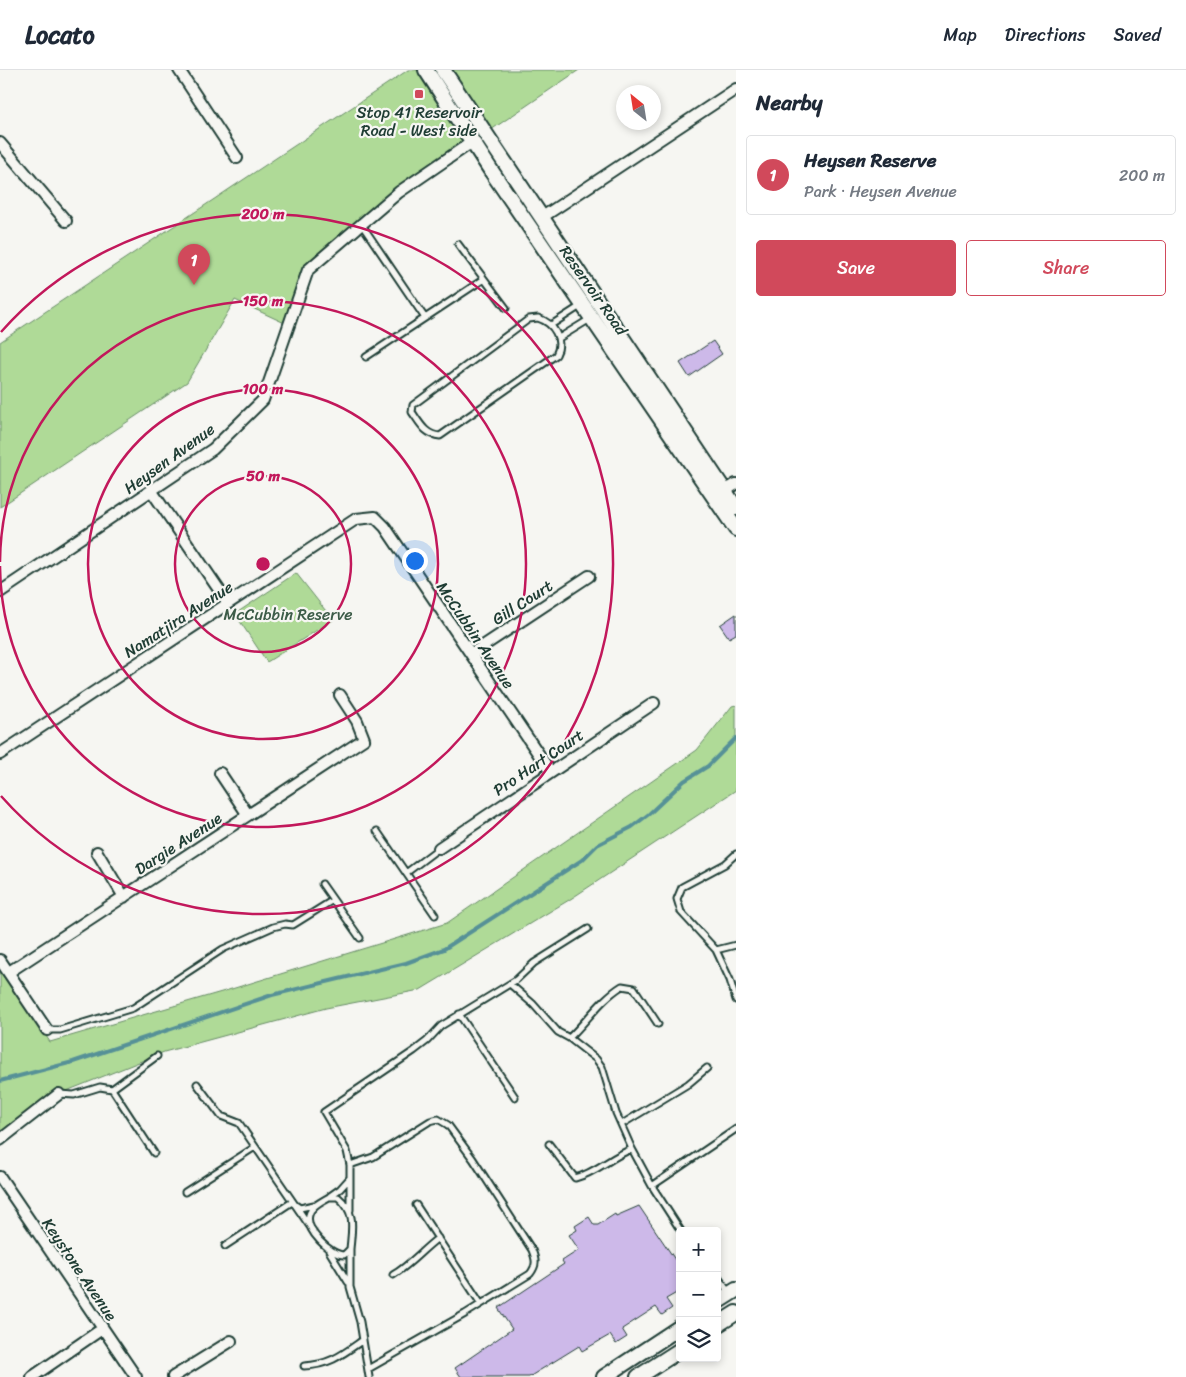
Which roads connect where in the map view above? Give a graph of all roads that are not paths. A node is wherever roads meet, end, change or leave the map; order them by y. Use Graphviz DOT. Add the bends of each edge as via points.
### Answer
graph roads {
  1 [pos="178,70"];
  2 [pos="426,70"];
  3 [pos="443,70"];
  4 [pos="736,89"];
  5 [pos="485,134"];
  6 [pos="472,142"];
  7 [pos="0,144"];
  8 [pos="237,158"];
  9 [pos="541,218"];
  10 [pos="66,221"];
  11 [pos="362,224"];
  12 [pos="529,226"];
  13 [pos="458,244"];
  14 [pos="484,279"];
  15 [pos="583,305"];
  16 [pos="506,308"];
  17 [pos="425,318"];
  18 [pos="592,318"];
  19 [pos="551,325"];
  20 [pos="559,338"];
  21 [pos="366,357"];
  22 [pos="152,490"];
  23 [pos="725,491"];
  24 [pos="736,508"];
  25 [pos="375,517"];
  26 [pos="736,529"];
  27 [pos="589,576"];
  28 [pos="0,592"];
  29 [pos="228,603"];
  30 [pos="470,654"];
  31 [pos="340,695"];
  32 [pos="654,703"];
  33 [pos="0,754"];
  34 [pos="550,771"];
  35 [pos="220,773"];
  36 [pos="248,815"];
  37 [pos="377,831"];
  38 [pos="439,848"];
  39 [pos="97,852"];
  40 [pos="736,854"];
  41 [pos="406,873"];
  42 [pos="322,884"];
  43 [pos="124,897"];
  44 [pos="333,900"];
  45 [pos="435,915"];
  46 [pos="588,929"];
  47 [pos="360,938"];
  48 [pos="736,945"];
  49 [pos="716,950"];
  50 [pos="0,960"];
  51 [pos="9,972"];
  52 [pos="510,984"];
  53 [pos="736,1000"];
  54 [pos="459,1014"];
  55 [pos="658,1024"];
  56 [pos="46,1030"];
  57 [pos="569,1038"];
  58 [pos="157,1056"];
  59 [pos="707,1068"];
  60 [pos="197,1084"];
  61 [pos="112,1089"];
  62 [pos="59,1094"];
  63 [pos="515,1097"];
  64 [pos="622,1124"];
  65 [pos="736,1129"];
  66 [pos="0,1140"];
  67 [pos="548,1144"];
  68 [pos="255,1147"];
  69 [pos="632,1149"];
  70 [pos="154,1153"];
  71 [pos="350,1165"];
  72 [pos="350,1176"];
  73 [pos="0,1177"];
  74 [pos="652,1186"];
  75 [pos="185,1192"];
  76 [pos="329,1197"];
  77 [pos="292,1202"];
  78 [pos="315,1205"];
  79 [pos="416,1205"];
  80 [pos="350,1210"];
  81 [pos="678,1227"];
  82 [pos="313,1231"];
  83 [pos="438,1238"];
  84 [pos="226,1246"];
  85 [pos="324,1246"];
  86 [pos="350,1249"];
  87 [pos="393,1275"];
  88 [pos="350,1287"];
  89 [pos="481,1304"];
  90 [pos="736,1313"];
  91 [pos="721,1322"];
  92 [pos="102,1328"];
  93 [pos="676,1330"];
  94 [pos="363,1340"];
  95 [pos="231,1341"];
  96 [pos="676,1353"];
  97 [pos="304,1366"];
  98 [pos="368,1369"];
  99 [pos="32,1377"];
  100 [pos="136,1377"];
  101 [pos="173,1377"];
  102 [pos="369,1377"];
  103 [pos="604,1377"];
  104 [pos="638,1377"];
  1 -- 8 [label="street"];
  2 -- 6 [label="main road, Reservoir Road"];
  3 -- 5 [label="main road, Reservoir Road"];
  4 -- 9 [label="street"];
  5 -- 6 [label="main road"];
  5 -- 9 [label="main road, Reservoir Road"];
  6 -- 11 [label="street, Heysen Avenue" via="399,192"];
  6 -- 12 [label="main road, Reservoir Road"];
  7 -- 10 [label="street"];
  9 -- 12 [label="main road"];
  9 -- 23 [label="main road, Reservoir Road"];
  11 -- 17 [label="lane"];
  11 -- 22 [label="street, Heysen Avenue" via="308,270 263,400 213,449"];
  12 -- 15 [label="main road, Reservoir Road"];
  13 -- 14 [label="lane"];
  14 -- 16 [label="lane"];
  14 -- 17 [label="lane"];
  15 -- 18 [label="main road, Reservoir Road"];
  15 -- 19 [label="lane"];
  17 -- 21 [label="lane"];
  18 -- 20 [label="lane"];
  18 -- 23 [label="main road, Reservoir Road"];
  19 -- 20 [label="lane"];
  19 -- 20 [label="lane" via="538,318 529,319 420,399 412,412 425,430 440,436 556,355 561,347"];
  22 -- 28 [label="street, Heysen Avenue"];
  22 -- 29 [label="street"];
  23 -- 24 [label="main road, Reservoir Road"];
  23 -- 26 [label="main road, Reservoir Road"];
  25 -- 29 [label="street, Namatjira Avenue" via="356,519"];
  25 -- 30 [label="street, McCubbin Avenue" via="385,527"];
  27 -- 30 [label="street, Gill Court"];
  29 -- 33 [label="street, Namatjira Avenue"];
  30 -- 34 [label="street, McCubbin Avenue"];
  31 -- 36 [label="street, Dargie Avenue" via="357,720 364,739"];
  32 -- 34 [label="street, Pro Hart Court"];
  34 -- 38 [label="street, Pro Hart Court"];
  35 -- 36 [label="street"];
  36 -- 43 [label="street, Dargie Avenue"];
  37 -- 41 [label="lane"];
  38 -- 41 [label="lane"];
  39 -- 43 [label="street"];
  40 -- 49 [label="lane" via="682,887 677,899 682,912"];
  41 -- 45 [label="lane"];
  42 -- 44 [label="lane"];
  43 -- 51 [label="street, Dargie Avenue"];
  44 -- 47 [label="lane"];
  44 -- 56 [label="lane" via="293,925 273,927 223,949 133,1008 60,1030"];
  46 -- 52 [label="lane" via="534,963"];
  48 -- 49 [label="lane"];
  49 -- 53 [label="lane"];
  50 -- 51 [label="street"];
  51 -- 56 [label="street"];
  52 -- 54 [label="lane"];
  52 -- 57 [label="lane" via="558,1032"];
  54 -- 63 [label="lane"];
  54 -- 71 [label="lane" via="440,1026 428,1041 324,1112 347,1151"];
  55 -- 57 [label="lane" via="634,988 622,986 601,1002 589,1020"];
  57 -- 64 [label="lane" via="596,1059 602,1068"];
  58 -- 61 [label="lane"];
  59 -- 64 [label="lane" via="688,1084"];
  60 -- 68 [label="lane" via="221,1116 239,1123"];
  61 -- 62 [label="lane" via="100,1087 74,1095"];
  61 -- 70 [label="lane"];
  62 -- 66 [label="street"];
  64 -- 69 [label="lane"];
  65 -- 74 [label="lane"];
  67 -- 69 [label="lane" via="575,1178 585,1176"];
  68 -- 75 [label="lane"];
  68 -- 77 [label="lane"];
  69 -- 74 [label="lane"];
  71 -- 72 [label="lane"];
  71 -- 89 [label="lane" via="373,1157 430,1121 438,1119 448,1125 527,1242 536,1261 536,1267 530,1274"];
  72 -- 76 [label="lane" via="340,1190"];
  72 -- 80 [label="lane"];
  73 -- 92 [label="street, Keystone Avenue"];
  74 -- 81 [label="lane"];
  76 -- 78 [label="lane"];
  76 -- 80 [label="lane" via="338,1197"];
  77 -- 78 [label="lane" via="300,1208"];
  77 -- 82 [label="lane"];
  77 -- 84 [label="lane"];
  78 -- 82 [label="lane" via="308,1220"];
  79 -- 83 [label="lane"];
  80 -- 86 [label="lane"];
  82 -- 85 [label="lane"];
  83 -- 87 [label="lane"];
  83 -- 89 [label="lane"];
  85 -- 86 [label="lane" via="338,1255 344,1255"];
  85 -- 88 [label="lane"];
  86 -- 88 [label="lane"];
  88 -- 94 [label="lane"];
  89 -- 98 [label="lane"];
  90 -- 91 [label="main road"];
  92 -- 99 [label="street"];
  92 -- 100 [label="street, Keystone Avenue"];
  93 -- 103 [label="main road"];
  94 -- 97 [label="lane" via="327,1363"];
  94 -- 98 [label="lane"];
  95 -- 101 [label="street"];
  96 -- 104 [label="main road"];
  98 -- 102 [label="lane"];
}
